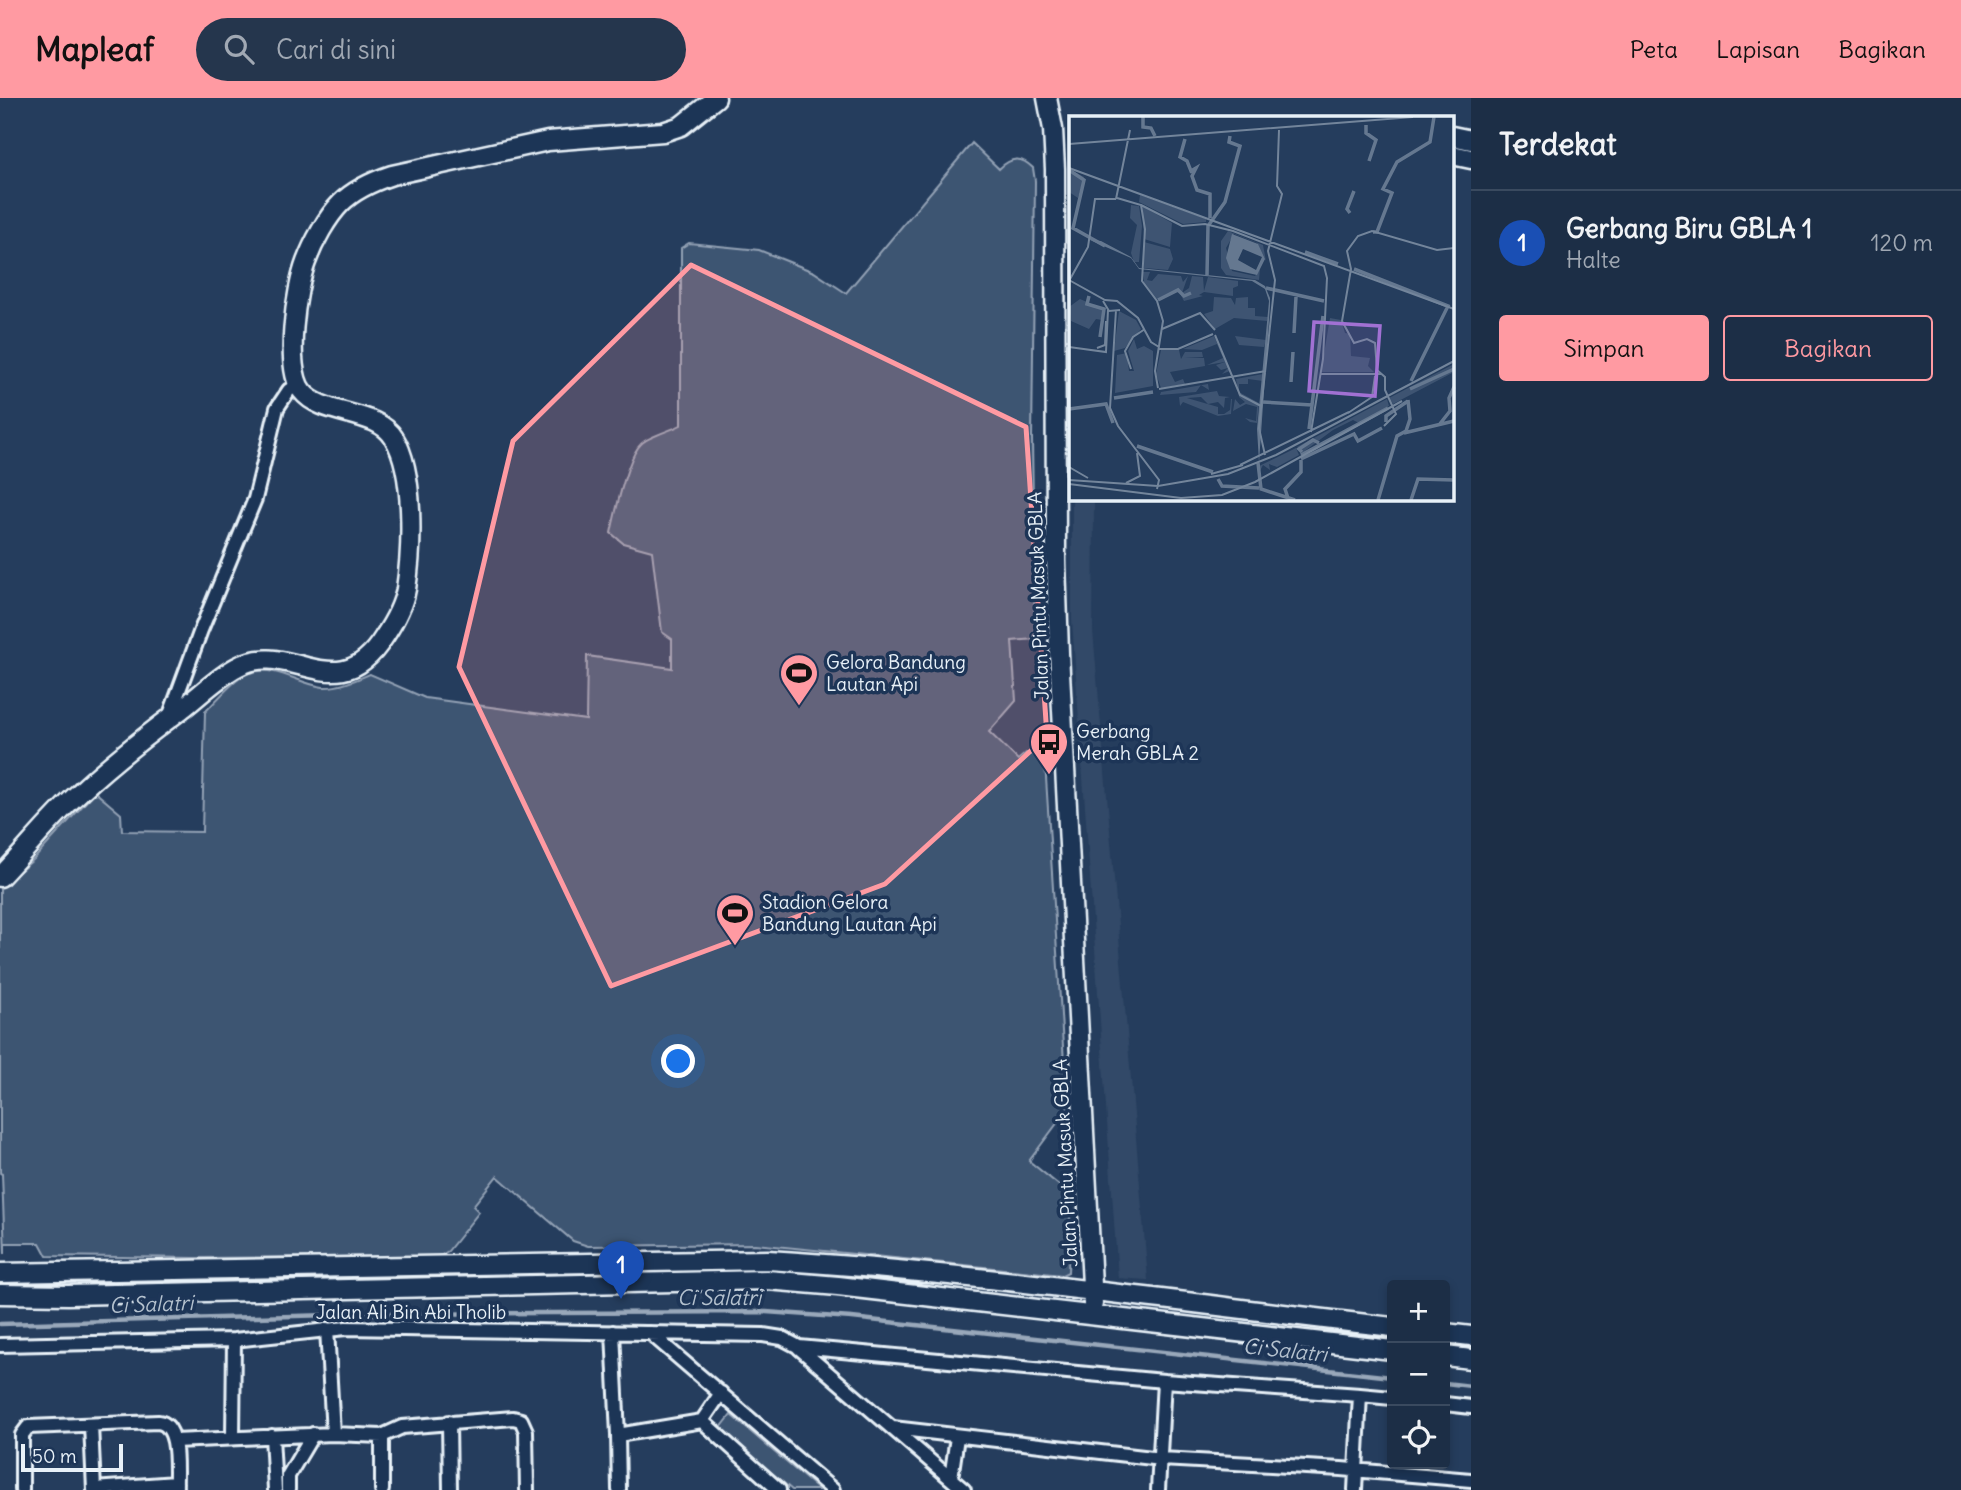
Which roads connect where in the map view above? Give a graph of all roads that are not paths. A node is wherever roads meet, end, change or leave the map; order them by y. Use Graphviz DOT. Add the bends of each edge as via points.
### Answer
graph roads {
  1 [pos="716,98"];
  2 [pos="1047,98"];
  3 [pos="1062,136"];
  4 [pos="299,386"];
  5 [pos="168,720"];
  6 [pos="0,877"];
  7 [pos="0,1273"];
  8 [pos="1093,1292"];
  9 [pos="0,1294"];
  10 [pos="1093,1314"];
  11 [pos="1387,1326"];
  12 [pos="327,1329"];
  13 [pos="613,1332"];
  14 [pos="650,1334"];
  15 [pos="1450,1334"];
  16 [pos="1471,1336"];
  17 [pos="234,1340"];
  18 [pos="0,1345"];
  19 [pos="799,1347"];
  20 [pos="1387,1349"];
  21 [pos="1450,1357"];
  22 [pos="1471,1359"];
  23 [pos="1164,1381"];
  24 [pos="721,1393"];
  25 [pos="1360,1395"];
  26 [pos="1387,1398"];
  27 [pos="1450,1405"];
  28 [pos="1471,1407"];
  29 [pos="702,1421"];
  30 [pos="449,1422"];
  31 [pos="91,1425"];
  32 [pos="893,1428"];
  33 [pos="313,1434"];
  34 [pos="334,1434"];
  35 [pos="272,1436"];
  36 [pos="382,1436"];
  37 [pos="618,1436"];
  38 [pos="233,1437"];
  39 [pos="957,1437"];
  40 [pos="174,1441"];
  41 [pos="1161,1459"];
  42 [pos="1357,1471"];
  43 [pos="951,1478"];
  44 [pos="1471,1480"];
  45 [pos="279,1481"];
  46 [pos="176,1487"];
  47 [pos="22,1490"];
  48 [pos="94,1490"];
  49 [pos="288,1490"];
  50 [pos="382,1490"];
  51 [pos="450,1490"];
  52 [pos="527,1490"];
  53 [pos="619,1490"];
  54 [pos="779,1490"];
  55 [pos="833,1490"];
  56 [pos="964,1490"];
  57 [pos="1158,1490"];
  58 [pos="1355,1490"];
  1 -- 4 [label="street" via="681,126 663,132 548,141 392,175 341,202 306,262 295,310 293,353"];
  2 -- 3 [label="street, Jalan Pintu Masuk GBLA"];
  3 -- 8 [label="street, Jalan Pintu Masuk GBLA" via="1059,653"];
  4 -- 5 [label="street" via="289,390 277,408 256,499"];
  4 -- 5 [label="street" via="310,398 378,423 396,440 403,460 412,541 405,592 396,618 363,664 322,670 255,661 238,666"];
  5 -- 6 [label="street" via="78,793"];
  7 -- 8 [label="street" via="768,1260"];
  8 -- 10 [label="street, Jalan Pintu Masuk GBLA"];
  8 -- 11 [label="street"];
  9 -- 10 [label="street" via="766,1280"];
  10 -- 20 [label="street"];
  12 -- 13 [label="street, Jalan Ali Bin Abi Tholib"];
  12 -- 17 [label="street, Jalan Ali Bin Abi Tholib"];
  12 -- 34 [label="street"];
  13 -- 14 [label="street, Jalan Ali Bin Abi Tholib"];
  13 -- 37 [label="street"];
  14 -- 19 [label="street, Jalan Ali Bin Abi Tholib" via="763,1335"];
  14 -- 24 [label="street"];
  15 -- 16 [label="street"];
  17 -- 18 [label="street, Jalan Ali Bin Abi Tholib"];
  17 -- 38 [label="street"];
  19 -- 23 [label="street"];
  19 -- 32 [label="street"];
  21 -- 22 [label="street"];
  23 -- 25 [label="street"];
  23 -- 41 [label="street"];
  24 -- 29 [label="street"];
  24 -- 55 [label="street"];
  25 -- 26 [label="street"];
  25 -- 42 [label="street"];
  27 -- 28 [label="street"];
  29 -- 37 [label="street"];
  29 -- 54 [label="street"];
  30 -- 36 [label="street" via="402,1427"];
  30 -- 51 [label="street"];
  30 -- 52 [label="street" via="521,1420 526,1431"];
  31 -- 40 [label="street" via="165,1423"];
  31 -- 47 [label="street" via="24,1430"];
  31 -- 48 [label="street"];
  32 -- 39 [label="street"];
  32 -- 43 [label="street"];
  33 -- 34 [label="street"];
  33 -- 35 [label="street"];
  33 -- 45 [label="street"];
  34 -- 36 [label="street"];
  35 -- 38 [label="street"];
  35 -- 45 [label="street"];
  36 -- 50 [label="street"];
  37 -- 53 [label="street"];
  38 -- 40 [label="street"];
  39 -- 41 [label="street"];
  39 -- 43 [label="street"];
  40 -- 46 [label="street"];
  41 -- 42 [label="street"];
  41 -- 57 [label="street"];
  42 -- 44 [label="street"];
  42 -- 58 [label="street"];
  43 -- 56 [label="street"];
  45 -- 49 [label="street"];
  46 -- 48 [label="street"];
}
